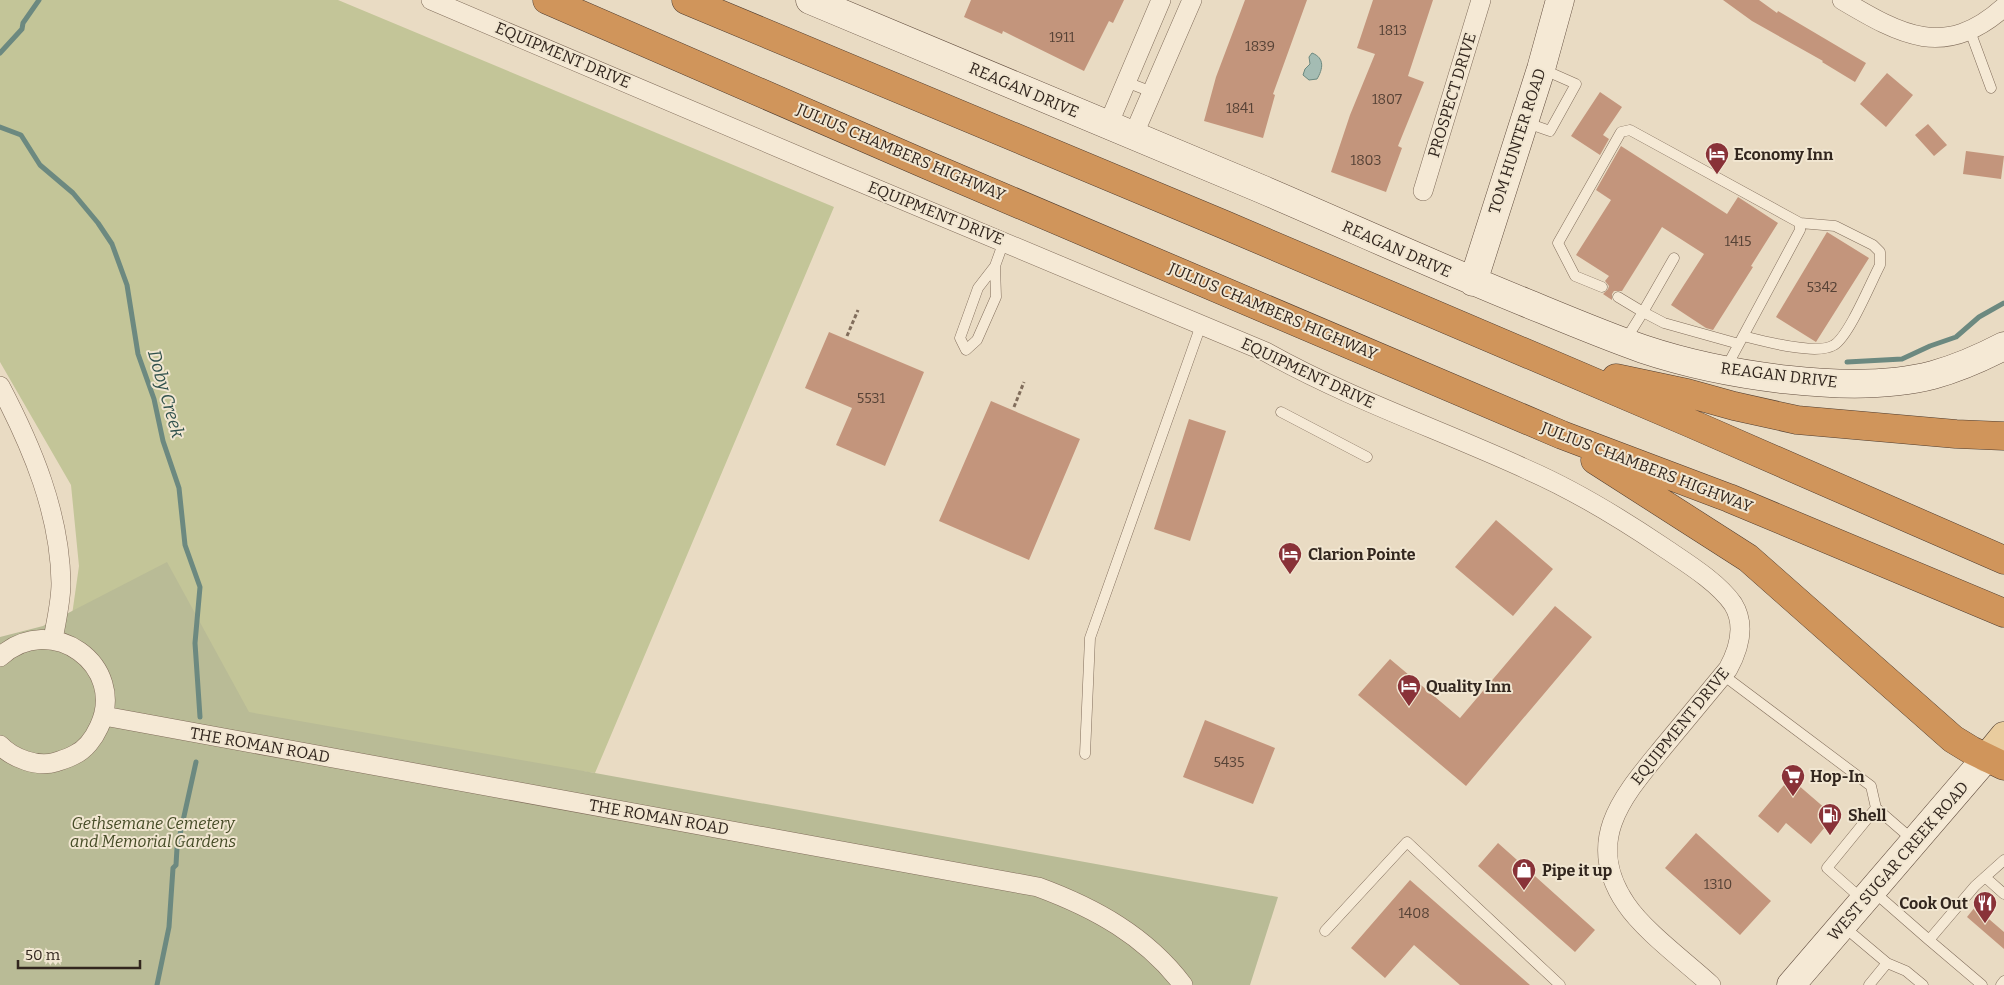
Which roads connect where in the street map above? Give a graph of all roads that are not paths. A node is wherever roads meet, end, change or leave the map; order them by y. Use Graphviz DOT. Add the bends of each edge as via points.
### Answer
graph roads {
  1 [pos="431,0"];
  2 [pos="546,0"];
  3 [pos="686,0"];
  4 [pos="810,0"];
  5 [pos="1161,0"];
  6 [pos="1192,0"];
  7 [pos="1481,0"];
  8 [pos="1560,0"];
  9 [pos="1842,0"];
  10 [pos="2004,8"];
  11 [pos="1970,31"];
  12 [pos="1540,69"];
  13 [pos="1126,82"];
  14 [pos="1991,88"];
  15 [pos="1152,92"];
  16 [pos="1523,122"];
  17 [pos="1108,125"];
  18 [pos="1133,136"];
  19 [pos="1423,191"];
  20 [pos="1800,224"];
  21 [pos="1004,241"];
  22 [pos="1674,258"];
  23 [pos="995,266"];
  24 [pos="1473,282"];
  25 [pos="1602,287"];
  26 [pos="1618,297"];
  27 [pos="1642,312"];
  28 [pos="1201,325"];
  29 [pos="1741,340"];
  30 [pos="1624,342"];
  31 [pos="2004,346"];
  32 [pos="1553,365"];
  33 [pos="1725,370"];
  34 [pos="0,386"];
  35 [pos="1281,412"];
  36 [pos="1540,425"];
  37 [pos="2004,436"];
  38 [pos="1366,457"];
  39 [pos="2004,560"];
  40 [pos="2004,613"];
  41 [pos="53,640"];
  42 [pos="0,657"];
  43 [pos="1723,675"];
  44 [pos="104,716"];
  45 [pos="2004,736"];
  46 [pos="0,745"];
  47 [pos="1086,754"];
  48 [pos="1995,762"];
  49 [pos="1876,808"];
  50 [pos="1914,841"];
  51 [pos="2004,860"];
  52 [pos="1985,877"];
  53 [pos="2004,894"];
  54 [pos="1868,896"];
  55 [pos="1842,926"];
  56 [pos="1325,931"];
  57 [pos="1928,940"];
  58 [pos="1887,963"];
  59 [pos="2004,981"];
  60 [pos="1183,985"];
  61 [pos="1560,985"];
  62 [pos="1711,985"];
  63 [pos="1791,985"];
  64 [pos="1869,985"];
  65 [pos="1923,985"];
  66 [pos="1982,985"];
  67 [pos="2000,985"];
  1 -- 21 [label="street, EQUIPMENT DRIVE"];
  2 -- 36 [label="highway, JULIUS CHAMBERS HIGHWAY"];
  3 -- 32 [label="highway"];
  4 -- 17 [label="street, REAGAN DRIVE"];
  5 -- 13 [label="street"];
  6 -- 15 [label="street"];
  7 -- 19 [label="street, PROSPECT DRIVE"];
  8 -- 12 [label="street, TOM HUNTER ROAD"];
  9 -- 11 [label="street" via="1882,24 1916,36 1948,36"];
  10 -- 11 [label="street"];
  11 -- 14 [label="lane"];
  12 -- 16 [label="street, TOM HUNTER ROAD"];
  12 -- 16 [label="lane" via="1576,84 1550,131"];
  13 -- 15 [label="lane"];
  13 -- 17 [label="street"];
  15 -- 18 [label="street"];
  16 -- 24 [label="street, TOM HUNTER ROAD"];
  17 -- 18 [label="street, REAGAN DRIVE"];
  18 -- 24 [label="street, REAGAN DRIVE"];
  20 -- 25 [label="lane" via="1630,130 1621,132 1558,243 1575,276"];
  20 -- 29 [label="lane" via="1800,230"];
  20 -- 29 [label="lane" via="1835,226 1873,245 1880,252 1876,273 1845,333 1834,346 1785,346"];
  21 -- 23 [label="lane"];
  21 -- 28 [label="street, EQUIPMENT DRIVE"];
  22 -- 27 [label="lane"];
  23 -- 23 [label="lane" via="978,288 960,338 966,350 977,340 996,297"];
  24 -- 30 [label="street, REAGAN DRIVE"];
  26 -- 27 [label="lane"];
  27 -- 29 [label="lane" via="1664,323"];
  27 -- 30 [label="lane"];
  28 -- 43 [label="street, EQUIPMENT DRIVE" via="1266,352 1330,386 1529,470 1580,495 1677,556 1725,593 1734,606 1740,638 1736,654"];
  28 -- 47 [label="lane" via="1090,638"];
  29 -- 33 [label="lane"];
  30 -- 33 [label="street, REAGAN DRIVE" via="1672,358"];
  31 -- 33 [label="street, REAGAN DRIVE" via="1965,365 1932,376 1900,381 1826,383"];
  32 -- 37 [label="highway" via="1797,420"];
  32 -- 39 [label="highway"];
  34 -- 41 [label="street" via="32,451 56,530 61,584"];
  35 -- 38 [label="lane"];
  36 -- 40 [label="highway, JULIUS CHAMBERS HIGHWAY" via="1729,498"];
  36 -- 48 [label="highway" via="1748,558 1952,739"];
  41 -- 42 [label="street" via="34,639 11,647"];
  41 -- 44 [label="street" via="80,651 97,669 105,692"];
  43 -- 49 [label="lane" via="1871,786"];
  43 -- 62 [label="street, EQUIPMENT DRIVE" via="1627,792 1613,820 1608,841 1611,872 1626,903 1640,921"];
  44 -- 46 [label="street" via="94,738 82,750 52,763 28,762"];
  44 -- 60 [label="street, THE ROMAN ROAD" via="1038,887 1072,900 1122,926 1150,948"];
  45 -- 48 [label="main road, WEST SUGAR CREEK ROAD"];
  48 -- 50 [label="street, WEST SUGAR CREEK ROAD"];
  49 -- 50 [label="lane"];
  49 -- 54 [label="lane" via="1827,868"];
  50 -- 54 [label="street, WEST SUGAR CREEK ROAD"];
  51 -- 52 [label="lane"];
  52 -- 53 [label="lane"];
  52 -- 57 [label="lane"];
  54 -- 55 [label="street, WEST SUGAR CREEK ROAD"];
  54 -- 57 [label="lane"];
  55 -- 58 [label="lane"];
  55 -- 63 [label="street, WEST SUGAR CREEK ROAD"];
  56 -- 61 [label="lane" via="1407,842"];
  57 -- 66 [label="lane"];
  58 -- 64 [label="lane"];
  58 -- 65 [label="lane" via="1906,971"];
  59 -- 67 [label="lane"];
}
